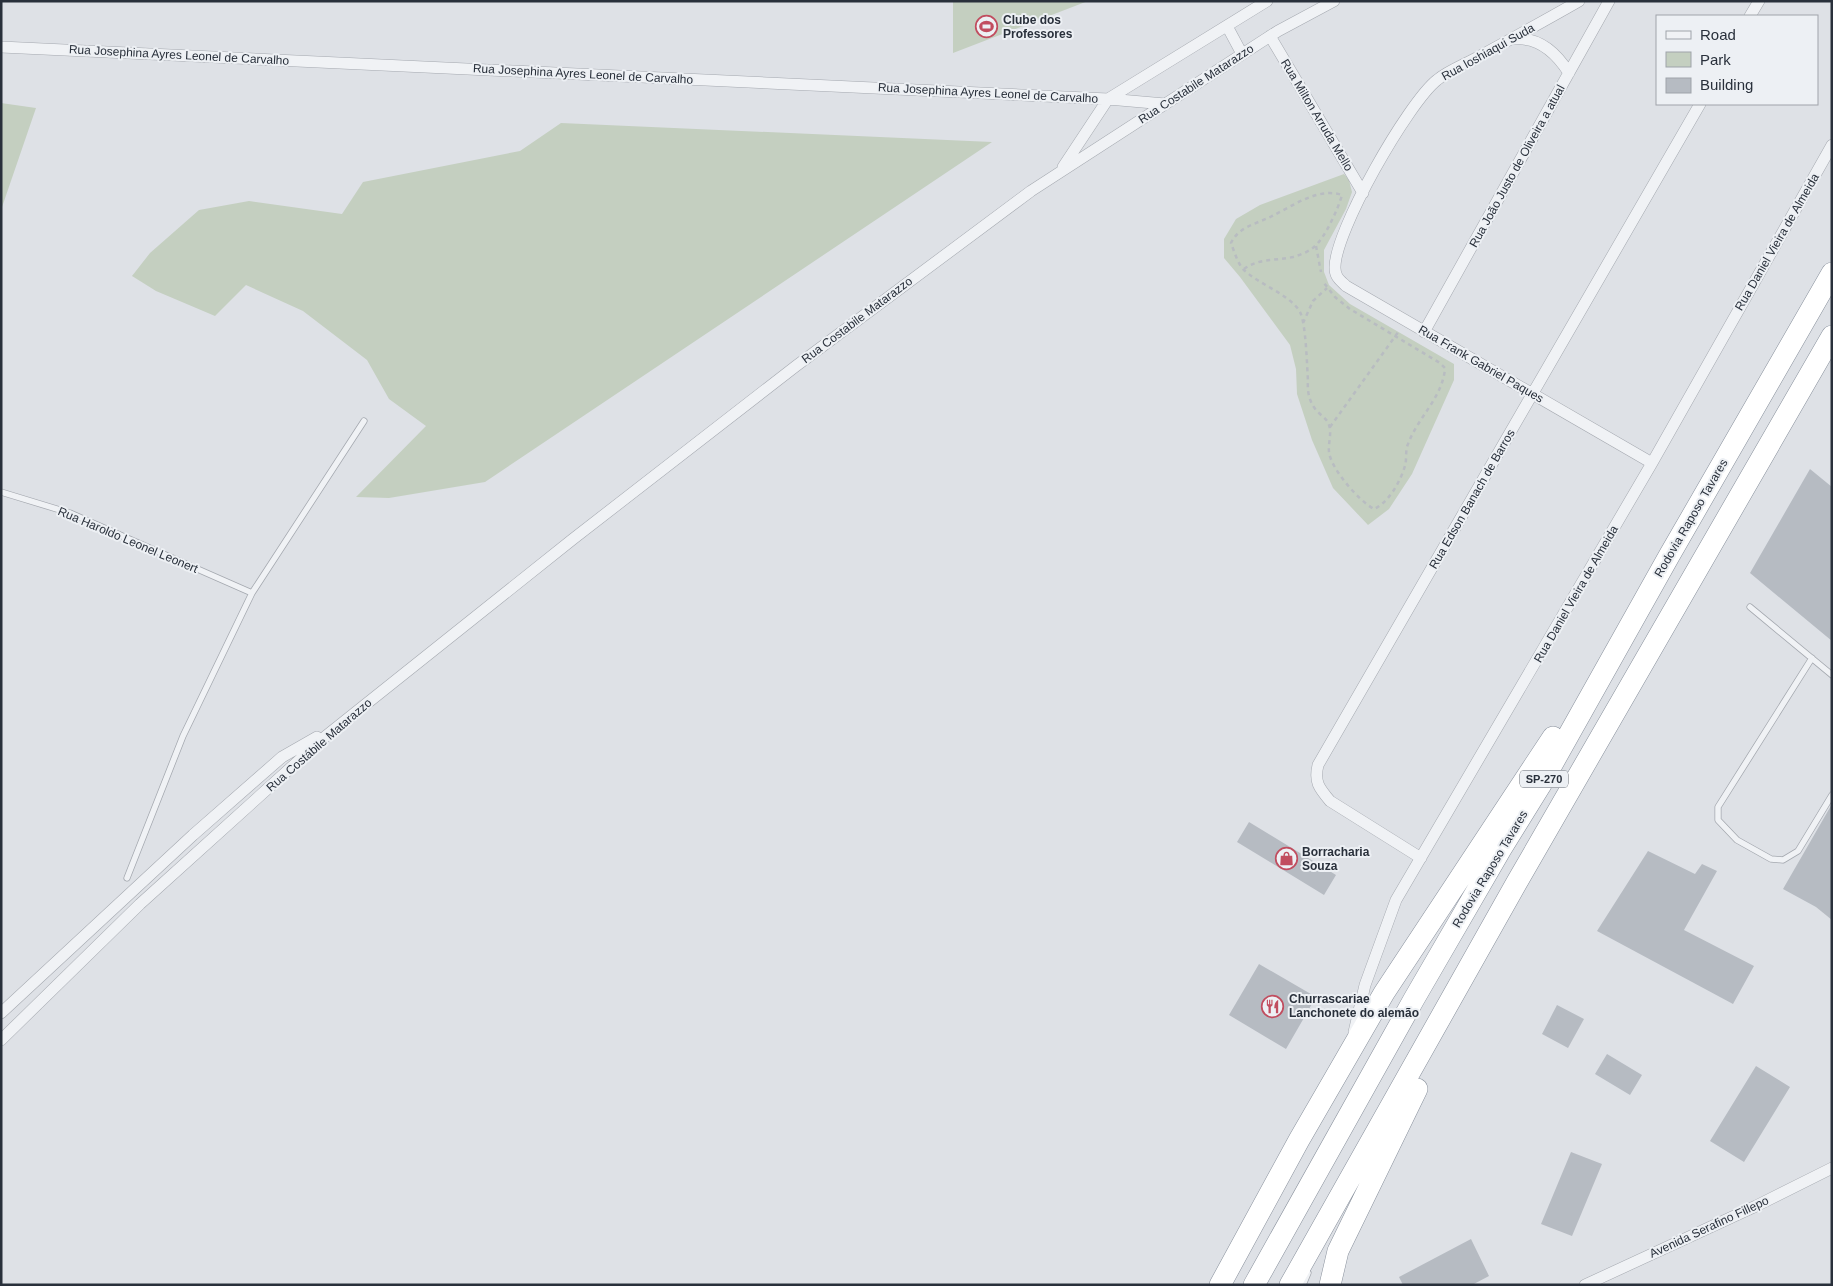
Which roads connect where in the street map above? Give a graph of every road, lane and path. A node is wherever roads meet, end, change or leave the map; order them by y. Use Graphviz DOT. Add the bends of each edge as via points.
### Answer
graph roads {
  1 [pos="1267,1"];
  2 [pos="1334,1"];
  3 [pos="1579,1"];
  4 [pos="1609,1"];
  5 [pos="1759,1"];
  6 [pos="1751,15"];
  7 [pos="1226,26"];
  8 [pos="1270,36"];
  9 [pos="1511,39"];
  10 [pos="1,47"];
  11 [pos="1242,54"];
  12 [pos="1569,73"];
  13 [pos="1108,98"];
  14 [pos="1165,104"];
  15 [pos="1699,105"];
  16 [pos="1832,145"];
  17 [pos="1061,171"];
  18 [pos="1363,193"];
  19 [pos="1316,246"];
  20 [pos="1338,248"];
  21 [pos="1244,269"];
  22 [pos="1832,273"];
  23 [pos="1327,288"];
  24 [pos="1405,321"];
  25 [pos="1303,323"];
  26 [pos="1424,332"];
  27 [pos="1396,336"];
  28 [pos="1832,336"];
  29 [pos="1532,394"];
  30 [pos="364,421"];
  31 [pos="1330,426"];
  32 [pos="1652,463"];
  33 [pos="658,474"];
  34 [pos="1,492"];
  35 [pos="1669,556"];
  36 [pos="252,593"];
  37 [pos="1750,607"];
  38 [pos="1812,658"];
  39 [pos="1832,675"];
  40 [pos="341,724"];
  41 [pos="1592,752"];
  42 [pos="1832,795"];
  43 [pos="1421,858"];
  44 [pos="127,878"];
  45 [pos="1,1014"];
  46 [pos="1,1040"];
  47 [pos="1348,1054"];
  48 [pos="1832,1168"];
  49 [pos="1326,1224"];
  50 [pos="1220,1285"];
  51 [pos="1254,1285"];
  52 [pos="1290,1285"];
  53 [pos="1303,1285"];
  54 [pos="1330,1285"];
  55 [pos="1585,1285"];
  1 -- 7 [label="street, Rua Costabile Matarazzo"];
  2 -- 8 [label="street, Rua Costabile Matarazzo"];
  3 -- 9 [label="street, Rua loshiaqui Suda"];
  4 -- 12 [label="street, Rua João Justo de Oliveira a atual"];
  5 -- 6 [label="street"];
  7 -- 11 [label="street"];
  7 -- 13 [label="street, Rua Costabile Matarazzo"];
  8 -- 11 [label="street, Rua Costabile Matarazzo"];
  8 -- 18 [label="street, Rua Milton Arruda Mello"];
  9 -- 12 [label="street" via="1526,38 1537,42 1557,56"];
  9 -- 18 [label="street, Rua loshiaqui Suda" via="1437,80 1411,110 1390,142"];
  10 -- 13 [label="street, Rua Josephina Ayres Leonel de Carvalho"];
  11 -- 14 [label="street, Rua Costabile Matarazzo"];
  12 -- 26 [label="street, Rua João Justo de Oliveira a atual"];
  13 -- 14 [label="street, Rua Josephina Ayres Leonel de Carvalho"];
  13 -- 17 [label="street, Rua Costabile Matarazzo"];
  14 -- 17 [label="street, Rua Costabile Matarazzo"];
  15 -- 29 [label="street, Rua Edson Banach de Barros"];
  16 -- 32 [label="street, Rua Daniel Vieira de Almeida"];
  17 -- 33 [label="street, Rua Costabile Matarazzo" via="826,343"];
  18 -- 20 [label="street, Rua loshiaqui Suda"];
  19 -- 21 [label="path" via="1292,257 1257,262"];
  19 -- 21 [label="path" via="1342,195 1335,193 1306,200 1250,224 1235,235 1231,243"];
  19 -- 23 [label="path"];
  20 -- 24 [label="street, Rua Frank Gabriel Paques" via="1336,277"];
  21 -- 25 [label="path" via="1287,299 1300,312"];
  22 -- 35 [label="highway, Rodovia Raposo Tavares / SP-270"];
  23 -- 25 [label="path" via="1313,301"];
  23 -- 27 [label="path" via="1350,309"];
  24 -- 26 [label="street, Rua Frank Gabriel Paques"];
  24 -- 27 [label="path"];
  25 -- 31 [label="path" via="1309,399"];
  26 -- 29 [label="street, Rua Frank Gabriel Paques"];
  27 -- 31 [label="path"];
  27 -- 31 [label="path" via="1446,368 1438,394 1408,443 1400,478 1380,506 1374,508 1358,498 1334,466 1329,454"];
  28 -- 41 [label="highway, SP-270"];
  29 -- 32 [label="street, Rua Frank Gabriel Paques"];
  29 -- 43 [label="street, Rua Edson Banach de Barros" via="1318,765 1315,777 1330,801"];
  30 -- 36 [label="lane"];
  32 -- 43 [label="street, Rua Daniel Vieira de Almeida"];
  33 -- 40 [label="street, Rua Costábile Matarazzo"];
  34 -- 36 [label="lane, Rua Haroldo Leonel Leonert" via="70,513"];
  35 -- 47 [label="highway" via="1384,992"];
  35 -- 51 [label="highway, Rodovia Raposo Tavares / SP-270" via="1540,786 1414,998"];
  36 -- 44 [label="lane" via="183,736"];
  37 -- 38 [label="lane"];
  38 -- 39 [label="lane"];
  38 -- 42 [label="lane" via="1718,807 1718,820 1737,840 1771,859 1783,860 1798,851"];
  40 -- 45 [label="street, Rua Costábile Matarazzo" via="282,757 193,835"];
  40 -- 46 [label="street, Rua Costábile Matarazzo" via="140,904"];
  41 -- 49 [label="highway, SP-270"];
  41 -- 54 [label="highway" via="1556,834 1431,1060 1338,1251"];
  43 -- 47 [label="street, Rua Daniel Vieira de Almeida" via="1396,900 1365,985"];
  47 -- 50 [label="highway"];
  48 -- 55 [label="street, Avenida Serafino Fillepo"];
  49 -- 52 [label="highway, SP-270"];
  49 -- 53 [label="lane"];
}
